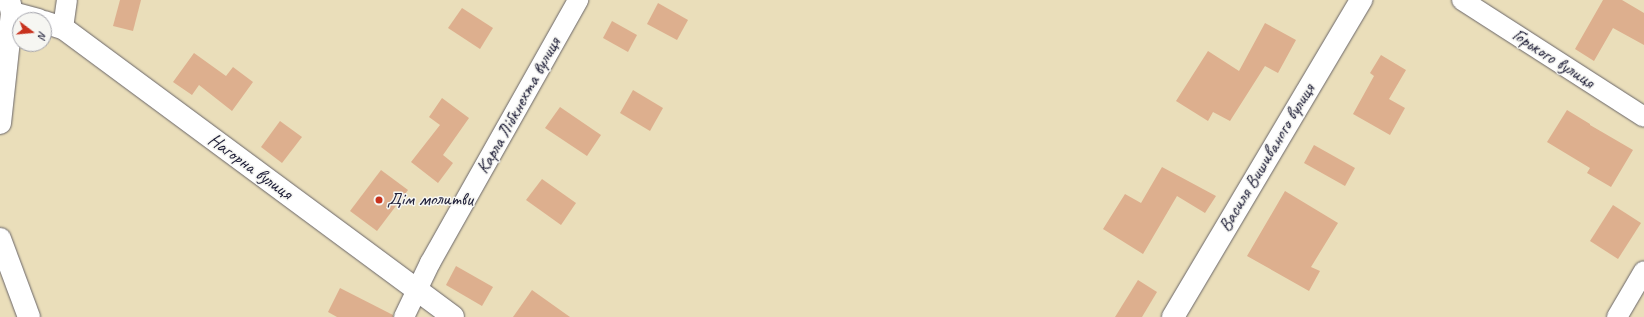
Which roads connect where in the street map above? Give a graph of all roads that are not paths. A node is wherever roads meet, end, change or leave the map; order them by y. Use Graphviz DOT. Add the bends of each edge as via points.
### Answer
graph roads {
  1 [pos="67,0"];
  2 [pos="578,0"];
  3 [pos="1361,0"];
  4 [pos="1462,0"];
  5 [pos="10,6"];
  6 [pos="22,12"];
  7 [pos="53,25"];
  8 [pos="1644,117"];
  9 [pos="0,123"];
  10 [pos="0,239"];
  11 [pos="1644,271"];
  12 [pos="417,290"];
  13 [pos="29,317"];
  14 [pos="404,317"];
  15 [pos="453,317"];
  16 [pos="1173,317"];
  17 [pos="1617,317"];
  1 -- 7 [label="street"];
  2 -- 12 [label="street, Карла Лібкнехта вулиця"];
  3 -- 16 [label="main road, Василя Вишиваного вулиця"];
  4 -- 8 [label="street, Горького вулиця"];
  5 -- 6 [label="main road"];
  5 -- 9 [label="main road"];
  7 -- 12 [label="main road, Нагорна вулиця"];
  10 -- 13 [label="main road"];
  11 -- 17 [label="street"];
  12 -- 14 [label="street, Карла Лібкнехта вулиця"];
  12 -- 15 [label="main road, Нагорна вулиця"];
}
